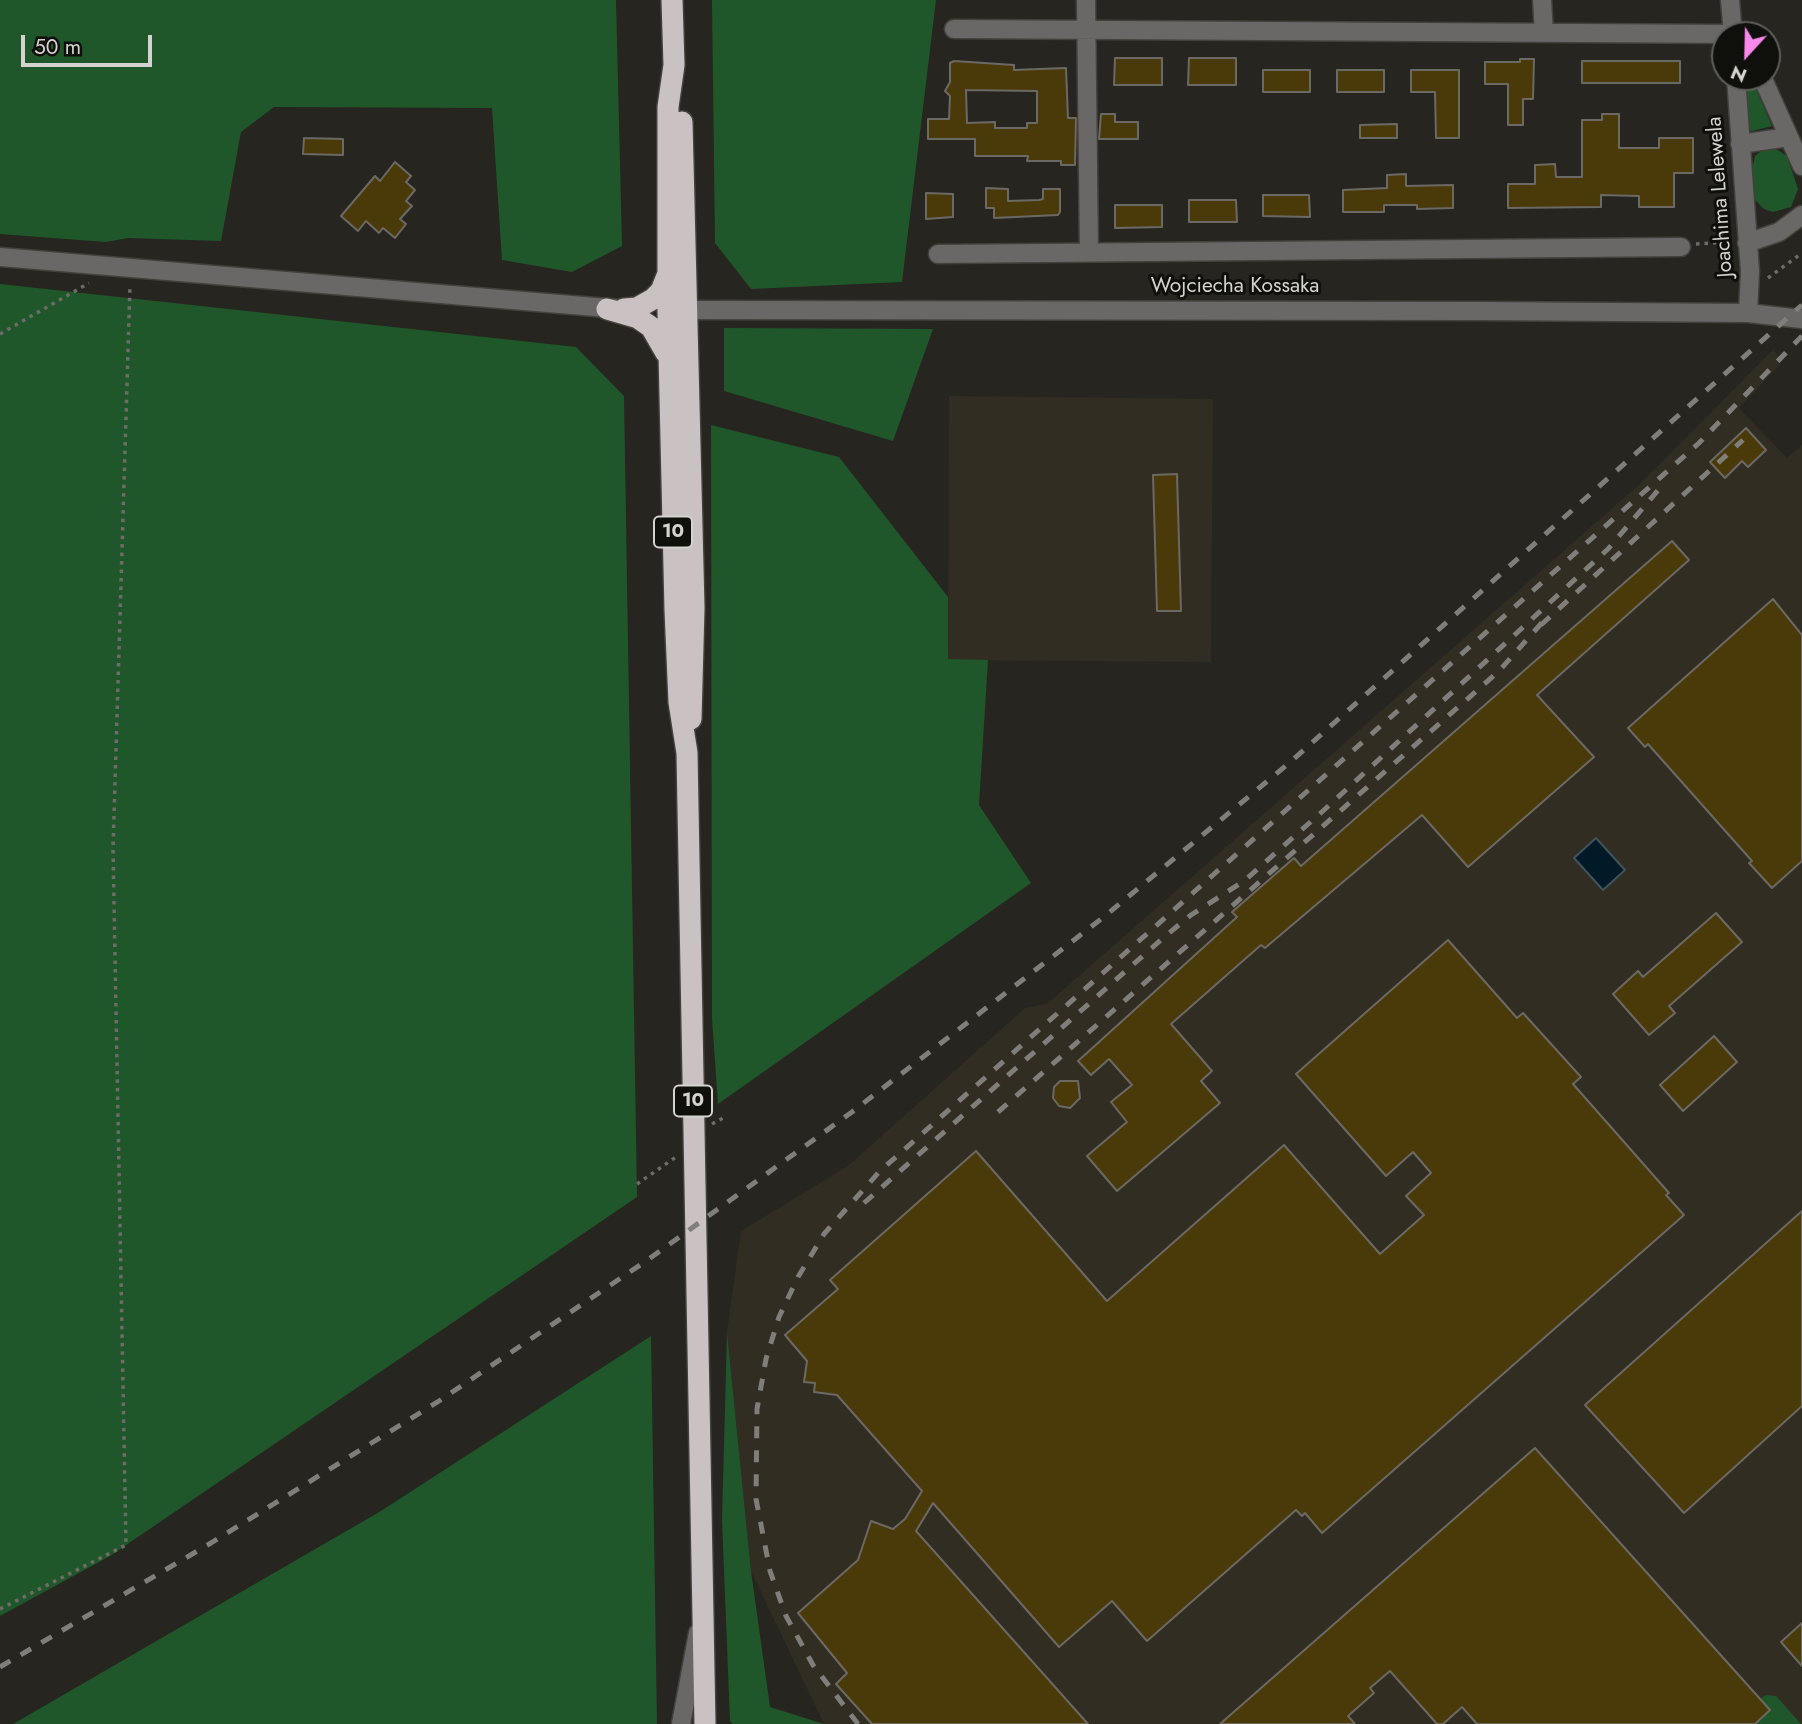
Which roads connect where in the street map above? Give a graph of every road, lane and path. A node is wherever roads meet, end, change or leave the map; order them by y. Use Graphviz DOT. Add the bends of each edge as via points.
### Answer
graph roads {
  1 [pos="673,0"];
  2 [pos="1086,0"];
  3 [pos="1542,0"];
  4 [pos="1730,0"];
  5 [pos="1732,21"];
  6 [pos="954,29"];
  7 [pos="1086,31"];
  8 [pos="1544,33"];
  9 [pos="1711,35"];
  10 [pos="674,65"];
  11 [pos="1737,91"];
  12 [pos="1768,91"];
  13 [pos="1789,137"];
  14 [pos="1740,145"];
  15 [pos="1802,166"];
  16 [pos="1802,215"];
  17 [pos="1742,243"];
  18 [pos="1681,247"];
  19 [pos="1089,252"];
  20 [pos="938,254"];
  21 [pos="1802,254"];
  22 [pos="0,257"];
  23 [pos="123,268"];
  24 [pos="668,274"];
  25 [pos="1765,286"];
  26 [pos="616,309"];
  27 [pos="678,310"];
  28 [pos="1748,313"];
  29 [pos="1802,319"];
  30 [pos="0,334"];
  31 [pos="669,362"];
  32 [pos="687,753"];
  33 [pos="694,1149"];
  34 [pos="637,1184"];
  35 [pos="0,1609"];
  36 [pos="703,1612"];
  37 [pos="681,1724"];
  38 [pos="705,1724"];
  1 -- 10 [label="highway, 10"];
  2 -- 7 [label="street"];
  3 -- 8 [label="street"];
  4 -- 5 [label="street"];
  6 -- 7 [label="street"];
  7 -- 8 [label="street"];
  7 -- 19 [label="street"];
  8 -- 9 [label="street"];
  10 -- 24 [label="highway, 10" via="668,107"];
  10 -- 27 [label="highway, 10" via="681,108"];
  11 -- 14 [label="street, Joachima Lelewela"];
  12 -- 13 [label="street"];
  13 -- 14 [label="street"];
  13 -- 15 [label="street"];
  14 -- 17 [label="street, Joachima Lelewela"];
  16 -- 17 [label="street" via="1779,232"];
  17 -- 18 [label="path"];
  17 -- 28 [label="street, Joachima Lelewela"];
  18 -- 19 [label="street"];
  19 -- 20 [label="street"];
  21 -- 25 [label="path" via="1768,277"];
  22 -- 23 [label="street, Wojciecha Kossaka"];
  23 -- 26 [label="street, Wojciecha Kossaka"];
  23 -- 30 [label="path"];
  23 -- 35 [label="path" via="113,849 126,1545"];
  24 -- 26 [label="highway" via="653,299 637,308"];
  24 -- 27 [label="highway, 10"];
  26 -- 27 [label="street, Wojciecha Kossaka"];
  26 -- 31 [label="highway" via="651,327"];
  27 -- 28 [label="street, Wojciecha Kossaka"];
  27 -- 31 [label="highway, 10"];
  27 -- 32 [label="highway, 10" via="694,704"];
  28 -- 29 [label="street, Wojciecha Kossaka"];
  31 -- 32 [label="highway, 10" via="679,702"];
  32 -- 33 [label="highway, 10"];
  33 -- 34 [label="path"];
  33 -- 36 [label="highway, 10"];
  36 -- 37 [label="street"];
  36 -- 38 [label="highway, 10"];
}
